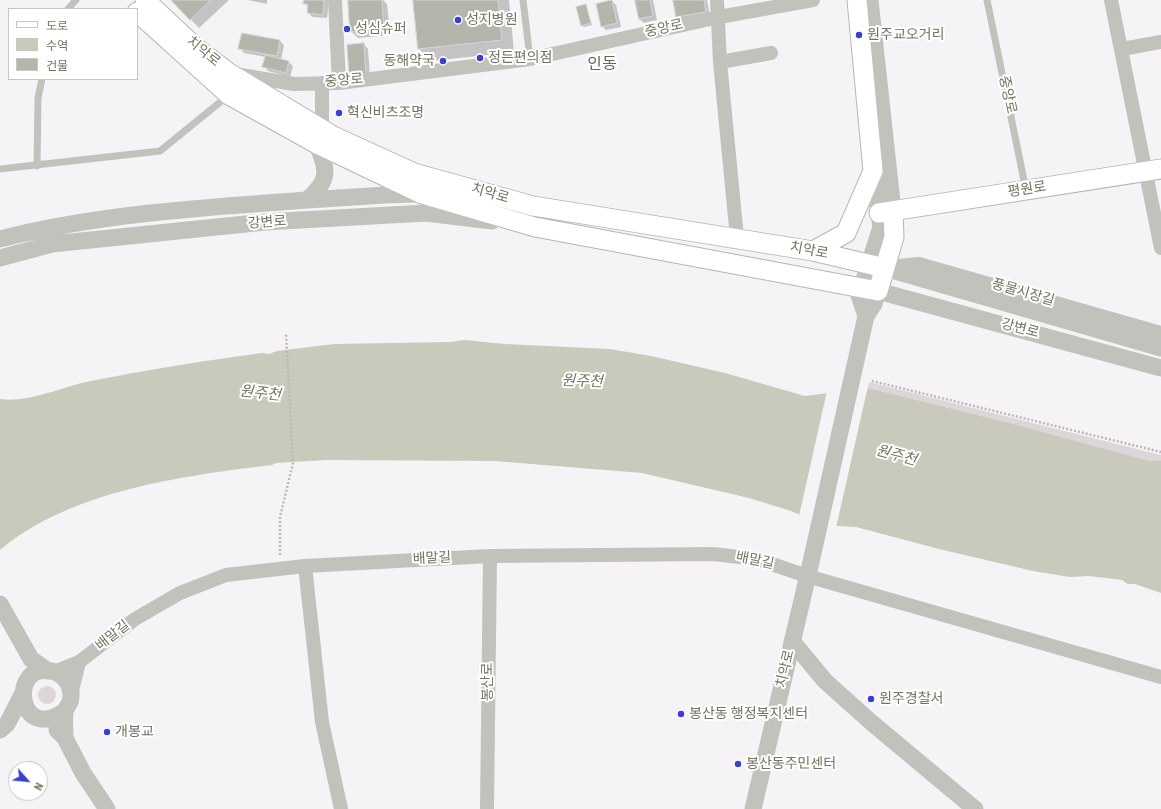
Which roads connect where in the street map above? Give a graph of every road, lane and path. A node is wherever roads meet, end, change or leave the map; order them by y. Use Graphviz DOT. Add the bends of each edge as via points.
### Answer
graph roads {
  1 [pos="76,0"];
  2 [pos="125,0"];
  3 [pos="145,0"];
  4 [pos="335,0"];
  5 [pos="524,0"];
  6 [pos="717,0"];
  7 [pos="813,0"];
  8 [pos="857,0"];
  9 [pos="870,0"];
  10 [pos="987,0"];
  11 [pos="1111,0"];
  12 [pos="69,8"];
  13 [pos="133,8"];
  14 [pos="138,13"];
  15 [pos="719,17"];
  16 [pos="1161,42"];
  17 [pos="1122,49"];
  18 [pos="771,53"];
  19 [pos="530,59"];
  20 [pos="720,62"];
  21 [pos="229,73"];
  22 [pos="42,80"];
  23 [pos="322,83"];
  24 [pos="339,83"];
  25 [pos="229,95"];
  26 [pos="319,137"];
  27 [pos="37,166"];
  28 [pos="0,169"];
  29 [pos="1154,170"];
  30 [pos="873,171"];
  31 [pos="1026,190"];
  32 [pos="422,194"];
  33 [pos="307,200"];
  34 [pos="533,206"];
  35 [pos="886,212"];
  36 [pos="535,227"];
  37 [pos="0,238"];
  38 [pos="736,238"];
  39 [pos="1161,248"];
  40 [pos="813,251"];
  41 [pos="0,258"];
  42 [pos="877,266"];
  43 [pos="870,289"];
  44 [pos="1161,333"];
  45 [pos="286,334"];
  46 [pos="1161,348"];
  47 [pos="1161,368"];
  48 [pos="872,381"];
  49 [pos="1161,452"];
  50 [pos="490,556"];
  51 [pos="305,566"];
  52 [pos="281,569"];
  53 [pos="809,569"];
  54 [pos="0,604"];
  55 [pos="792,641"];
  56 [pos="31,659"];
  57 [pos="79,662"];
  58 [pos="51,671"];
  59 [pos="1161,677"];
  60 [pos="28,679"];
  61 [pos="22,695"];
  62 [pos="71,695"];
  63 [pos="65,711"];
  64 [pos="40,718"];
  65 [pos="3,727"];
  66 [pos="65,738"];
  67 [pos="106,809"];
  68 [pos="341,809"];
  69 [pos="487,809"];
  70 [pos="753,809"];
  71 [pos="975,809"];
  1 -- 12 [label="lane"];
  2 -- 13 [label="main road"];
  3 -- 21 [label="main road, 치악로" via="194,46"];
  4 -- 24 [label="street"];
  5 -- 19 [label="lane"];
  6 -- 15 [label="street"];
  7 -- 15 [label="street, 중앙로"];
  8 -- 30 [label="main road"];
  9 -- 35 [label="street"];
  10 -- 31 [label="lane, 중앙로"];
  11 -- 17 [label="street"];
  14 -- 25 [label="main road, 치악로"];
  15 -- 19 [label="street, 중앙로"];
  15 -- 20 [label="street"];
  16 -- 17 [label="street"];
  17 -- 29 [label="street"];
  18 -- 20 [label="street"];
  19 -- 24 [label="street, 중앙로"];
  20 -- 38 [label="street"];
  21 -- 23 [label="street, 중앙로" via="294,84"];
  21 -- 26 [label="main road, 치악로"];
  22 -- 27 [label="lane" via="38,98"];
  23 -- 24 [label="street, 중앙로"];
  23 -- 26 [label="street"];
  25 -- 26 [label="main road, 치악로"];
  25 -- 27 [label="lane" via="160,151"];
  26 -- 32 [label="main road, 치악로"];
  26 -- 33 [label="street" via="326,166 319,190"];
  26 -- 34 [label="main road, 치악로" via="414,173"];
  27 -- 28 [label="lane"];
  29 -- 31 [label="main road, 평원로"];
  29 -- 39 [label="street"];
  30 -- 35 [label="street"];
  30 -- 40 [label="main road" via="846,233"];
  31 -- 35 [label="main road, 평원로"];
  32 -- 33 [label="street, 강변로" via="383,194"];
  32 -- 34 [label="main road, 강변로"];
  32 -- 36 [label="main road, 치악로"];
  33 -- 37 [label="street, 강변로" via="246,204 54,226"];
  34 -- 38 [label="main road, 치악로"];
  35 -- 42 [label="main road" via="894,237"];
  36 -- 41 [label="street, 강변로" via="426,213 265,222 52,244"];
  36 -- 43 [label="main road, 치악로"];
  38 -- 40 [label="main road, 치악로"];
  40 -- 42 [label="main road, 치악로"];
  42 -- 43 [label="main road"];
  42 -- 44 [label="street, 풍물시장길" via="919,264"];
  42 -- 46 [label="street, 강변로"];
  43 -- 47 [label="street, 강변로"];
  43 -- 53 [label="street, 치악로" via="859,295 866,316"];
  45 -- 52 [label="path" via="293,463 280,517"];
  48 -- 49 [label="path"];
  50 -- 51 [label="street, 배말길"];
  50 -- 53 [label="street, 배말길" via="713,554"];
  50 -- 69 [label="street, 봉산로"];
  51 -- 52 [label="street, 배말길"];
  51 -- 68 [label="street" via="322,722"];
  52 -- 57 [label="street, 배말길" via="226,575 180,593 135,619"];
  53 -- 55 [label="street, 치악로"];
  53 -- 59 [label="street, 배말길"];
  54 -- 56 [label="street"];
  55 -- 70 [label="street, 치악로"];
  55 -- 71 [label="street" via="825,681 872,724"];
  56 -- 58 [label="street"];
  56 -- 60 [label="street"];
  57 -- 58 [label="street, 배말길"];
  57 -- 62 [label="street"];
  58 -- 60 [label="street" via="37,672"];
  58 -- 62 [label="street" via="66,680"];
  60 -- 61 [label="street"];
  61 -- 64 [label="street" via="24,704"];
  61 -- 65 [label="street"];
  62 -- 63 [label="street"];
  63 -- 64 [label="street" via="56,718"];
  63 -- 66 [label="street"];
  64 -- 65 [label="street"];
  64 -- 66 [label="street"];
  66 -- 67 [label="street"];
}
